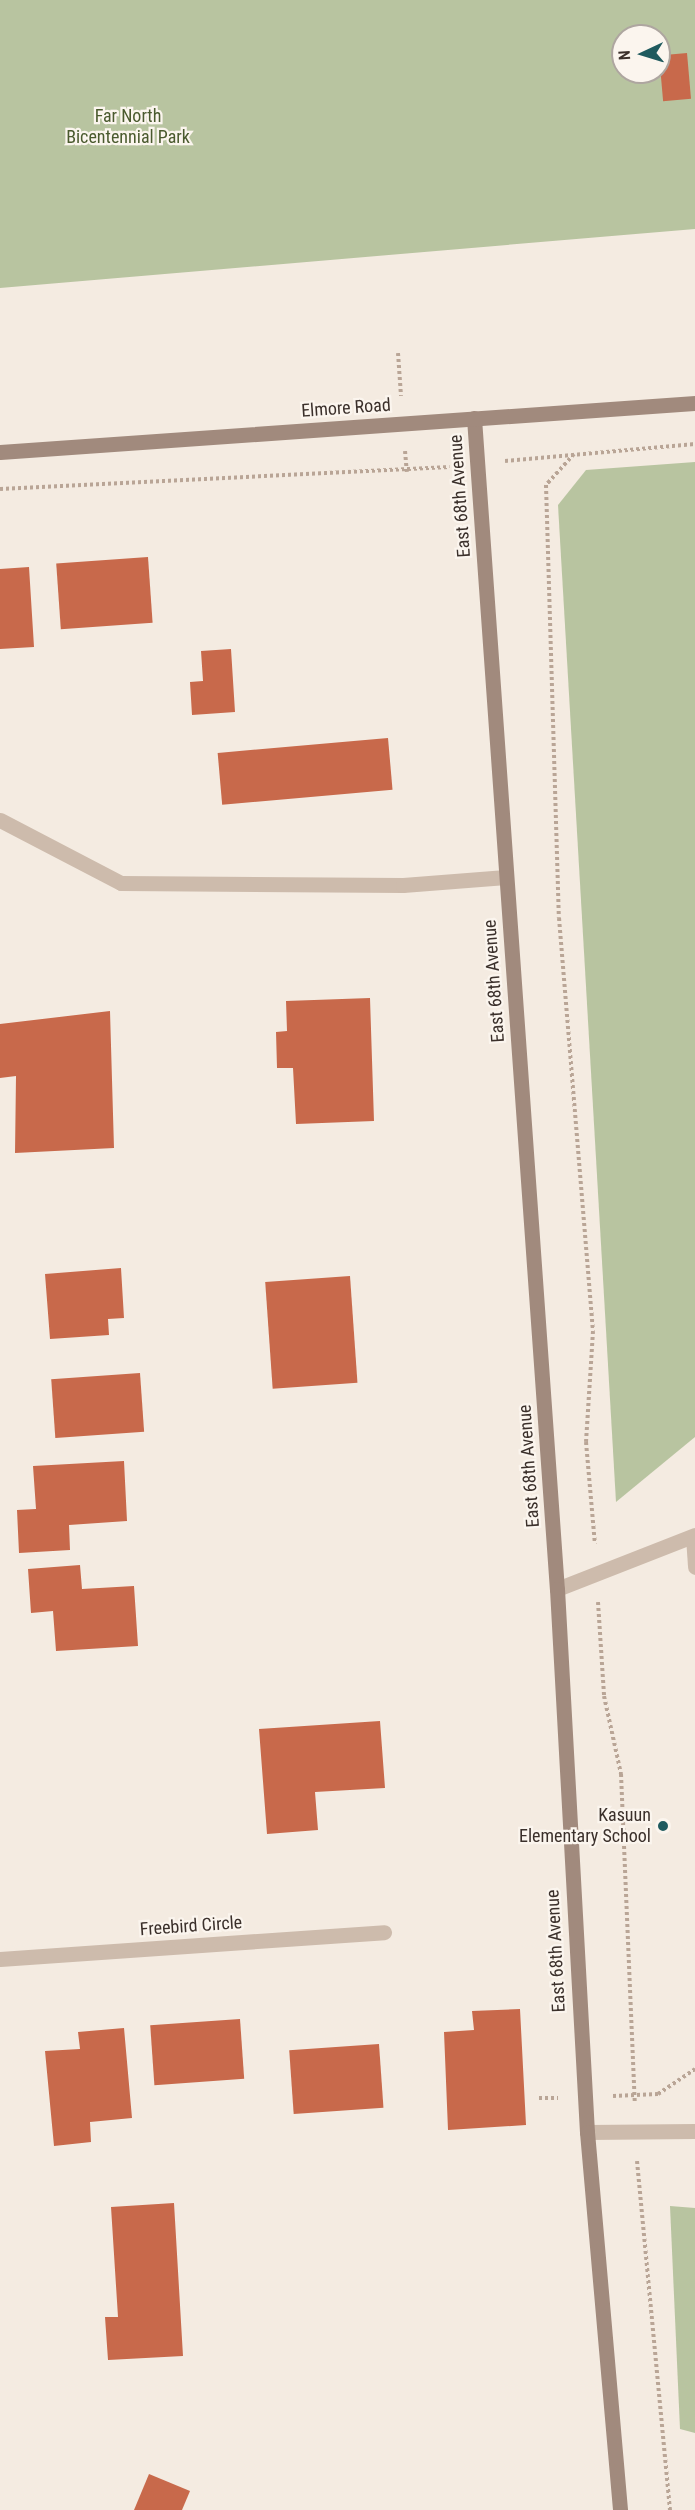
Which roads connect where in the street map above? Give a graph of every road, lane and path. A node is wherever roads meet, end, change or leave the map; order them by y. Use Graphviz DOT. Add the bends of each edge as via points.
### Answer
graph roads {
  1 [pos="695,403"];
  2 [pos="474,418"];
  3 [pos="695,444"];
  4 [pos="0,452"];
  5 [pos="574,454"];
  6 [pos="478,464"];
  7 [pos="0,489"];
  8 [pos="0,820"];
  9 [pos="507,877"];
  10 [pos="694,1536"];
  11 [pos="695,1567"];
  12 [pos="596,1574"];
  13 [pos="557,1589"];
  14 [pos="384,1932"];
  15 [pos="0,1959"];
  16 [pos="695,2069"];
  17 [pos="634,2096"];
  18 [pos="636,2131"];
  19 [pos="695,2131"];
  20 [pos="587,2132"];
  21 [pos="620,2510"];
  22 [pos="670,2510"];
  1 -- 2 [label="street, Elmore Road"];
  2 -- 4 [label="street, Elmore Road"];
  2 -- 6 [label="street, East 68th Avenue"];
  3 -- 5 [label="path"];
  5 -- 6 [label="path"];
  5 -- 12 [label="path" via="546,485 559,918 593,1331 586,1442"];
  6 -- 7 [label="path" via="399,473"];
  6 -- 9 [label="street, East 68th Avenue"];
  8 -- 9 [label="street" via="121,883 402,885"];
  9 -- 13 [label="street, East 68th Avenue"];
  10 -- 11 [label="street"];
  10 -- 12 [label="street"];
  12 -- 13 [label="street"];
  12 -- 17 [label="path" via="604,1696 621,1774"];
  13 -- 20 [label="street, East 68th Avenue"];
  14 -- 15 [label="street, Freebird Circle"];
  16 -- 17 [label="path" via="658,2094"];
  17 -- 18 [label="path"];
  18 -- 19 [label="street"];
  18 -- 20 [label="street"];
  18 -- 22 [label="path"];
  20 -- 21 [label="street, East 68th Avenue"];
}
